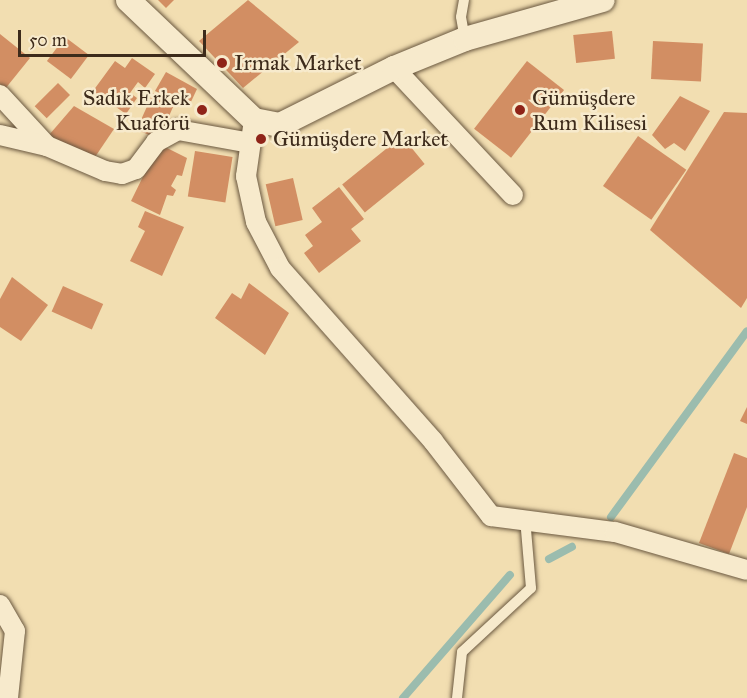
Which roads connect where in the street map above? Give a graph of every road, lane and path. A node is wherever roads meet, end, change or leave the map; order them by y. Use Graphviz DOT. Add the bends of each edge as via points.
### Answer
graph roads {
  1 [pos="128,0"];
  2 [pos="464,0"];
  3 [pos="603,0"];
  4 [pos="465,39"];
  5 [pos="394,68"];
  6 [pos="0,95"];
  7 [pos="252,131"];
  8 [pos="0,135"];
  9 [pos="47,146"];
  10 [pos="513,195"];
  11 [pos="525,518"];
  12 [pos="747,570"];
  13 [pos="0,605"];
  14 [pos="8,698"];
  15 [pos="457,698"];
  1 -- 7 [label="street"];
  2 -- 4 [label="lane" via="461,17"];
  3 -- 4 [label="street"];
  4 -- 5 [label="street"];
  5 -- 7 [label="street" via="280,125"];
  5 -- 10 [label="street"];
  6 -- 9 [label="street"];
  7 -- 9 [label="street" via="178,130 156,142 136,170 122,174 105,171"];
  7 -- 11 [label="street" via="246,176 256,222 280,268 433,441 492,516"];
  8 -- 9 [label="street"];
  11 -- 12 [label="street" via="615,532"];
  11 -- 15 [label="lane" via="531,588 462,652"];
  13 -- 14 [label="street" via="15,631"];
}
